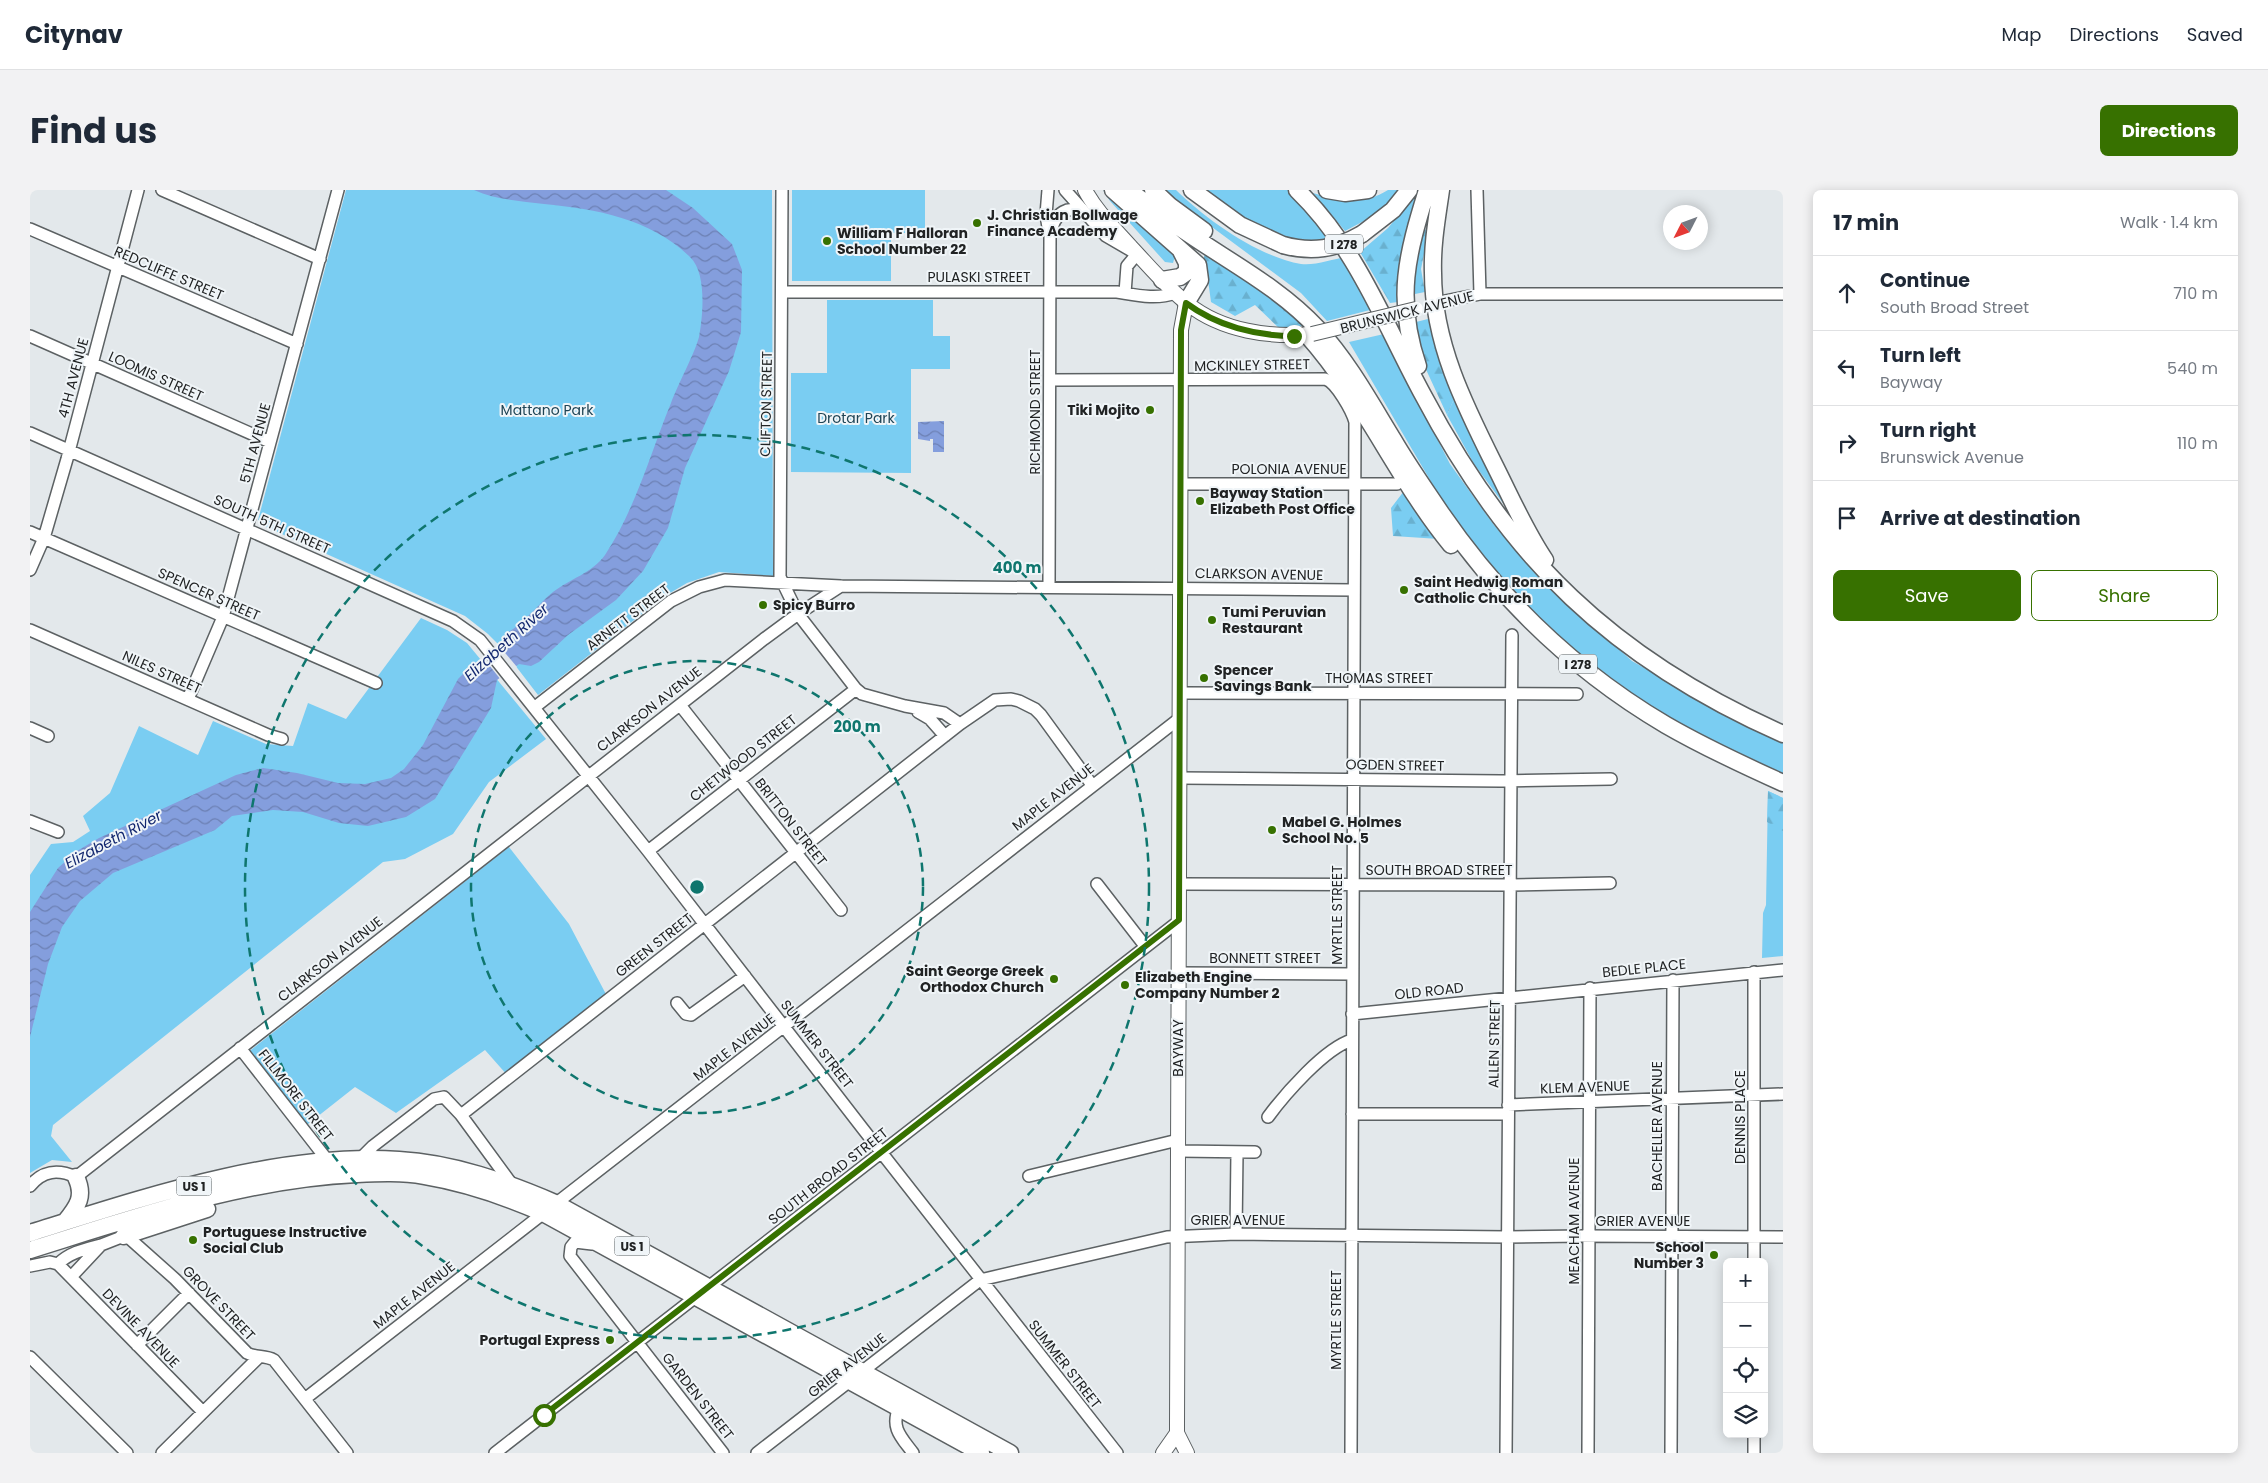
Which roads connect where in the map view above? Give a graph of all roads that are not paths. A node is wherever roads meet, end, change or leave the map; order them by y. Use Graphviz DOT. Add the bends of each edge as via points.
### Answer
graph roads {
  1 [pos="138,190"];
  2 [pos="162,190"];
  3 [pos="338,190"];
  4 [pos="782,190"];
  5 [pos="1048,190"];
  6 [pos="1065,190"];
  7 [pos="1113,190"];
  8 [pos="1129,190"];
  9 [pos="1153,190"];
  10 [pos="1192,190"];
  11 [pos="1297,190"];
  12 [pos="1327,190"];
  13 [pos="1368,190"];
  14 [pos="1409,190"];
  15 [pos="1427,190"];
  16 [pos="1441,190"];
  17 [pos="1477,190"];
  18 [pos="1085,191"];
  19 [pos="1089,217"];
  20 [pos="30,229"];
  21 [pos="1050,236"];
  22 [pos="1181,251"];
  23 [pos="1137,254"];
  24 [pos="320,259"];
  25 [pos="118,266"];
  26 [pos="1162,280"];
  27 [pos="782,292"];
  28 [pos="1050,292"];
  29 [pos="1125,293"];
  30 [pos="1480,294"];
  31 [pos="1783,294"];
  32 [pos="1180,298"];
  33 [pos="1435,304"];
  34 [pos="1310,334"];
  35 [pos="30,336"];
  36 [pos="297,344"];
  37 [pos="92,364"];
  38 [pos="1050,380"];
  39 [pos="1181,381"];
  40 [pos="1333,382"];
  41 [pos="30,433"];
  42 [pos="1444,433"];
  43 [pos="270,442"];
  44 [pos="70,451"];
  45 [pos="1354,483"];
  46 [pos="1180,484"];
  47 [pos="1398,484"];
  48 [pos="1422,485"];
  49 [pos="247,529"];
  50 [pos="30,532"];
  51 [pos="44,538"];
  52 [pos="30,570"];
  53 [pos="782,584"];
  54 [pos="841,586"];
  55 [pos="1049,587"];
  56 [pos="1180,587"];
  57 [pos="1353,590"];
  58 [pos="1567,593"];
  59 [pos="798,614"];
  60 [pos="224,618"];
  61 [pos="30,630"];
  62 [pos="1512,635"];
  63 [pos="1557,646"];
  64 [pos="493,654"];
  65 [pos="376,682"];
  66 [pos="856,689"];
  67 [pos="1180,693"];
  68 [pos="1354,693"];
  69 [pos="1512,694"];
  70 [pos="1577,694"];
  71 [pos="188,699"];
  72 [pos="680,705"];
  73 [pos="905,706"];
  74 [pos="535,707"];
  75 [pos="1180,718"];
  76 [pos="960,724"];
  77 [pos="30,728"];
  78 [pos="1783,734"];
  79 [pos="48,736"];
  80 [pos="945,736"];
  81 [pos="282,739"];
  82 [pos="588,776"];
  83 [pos="1180,778"];
  84 [pos="1611,779"];
  85 [pos="739,780"];
  86 [pos="1353,780"];
  87 [pos="1512,781"];
  88 [pos="1783,784"];
  89 [pos="1092,785"];
  90 [pos="30,821"];
  91 [pos="58,832"];
  92 [pos="648,850"];
  93 [pos="797,853"];
  94 [pos="1610,883"];
  95 [pos="1096,884"];
  96 [pos="1179,884"];
  97 [pos="1353,884"];
  98 [pos="1511,885"];
  99 [pos="841,910"];
  100 [pos="1179,920"];
  101 [pos="704,925"];
  102 [pos="1145,946"];
  103 [pos="1783,970"];
  104 [pos="1754,972"];
  105 [pos="1179,973"];
  106 [pos="1352,974"];
  107 [pos="745,976"];
  108 [pos="1673,980"];
  109 [pos="1590,988"];
  110 [pos="1509,997"];
  111 [pos="677,1003"];
  112 [pos="1352,1014"];
  113 [pos="784,1027"];
  114 [pos="1352,1040"];
  115 [pos="240,1048"];
  116 [pos="1783,1094"];
  117 [pos="1756,1096"];
  118 [pos="1672,1098"];
  119 [pos="1589,1102"];
  120 [pos="1508,1110"];
  121 [pos="1352,1114"];
  122 [pos="461,1115"];
  123 [pos="1268,1116"];
  124 [pos="1178,1145"];
  125 [pos="882,1152"];
  126 [pos="1237,1152"];
  127 [pos="1255,1152"];
  128 [pos="361,1158"];
  129 [pos="328,1161"];
  130 [pos="1029,1176"];
  131 [pos="76,1177"];
  132 [pos="30,1186"];
  133 [pos="513,1186"];
  134 [pos="237,1191"];
  135 [pos="549,1208"];
  136 [pos="66,1222"];
  137 [pos="146,1230"];
  138 [pos="30,1233"];
  139 [pos="1236,1234"];
  140 [pos="1178,1235"];
  141 [pos="1351,1235"];
  142 [pos="124,1236"];
  143 [pos="1589,1236"];
  144 [pos="1672,1236"];
  145 [pos="1783,1237"];
  146 [pos="1507,1238"];
  147 [pos="1754,1238"];
  148 [pos="101,1245"];
  149 [pos="608,1249"];
  150 [pos="30,1250"];
  151 [pos="149,1254"];
  152 [pos="1754,1258"];
  153 [pos="58,1264"];
  154 [pos="30,1266"];
  155 [pos="70,1277"];
  156 [pos="980,1280"];
  157 [pos="703,1292"];
  158 [pos="189,1293"];
  159 [pos="638,1343"];
  160 [pos="137,1345"];
  161 [pos="30,1357"];
  162 [pos="258,1358"];
  163 [pos="856,1376"];
  164 [pos="306,1398"];
  165 [pos="899,1408"];
  166 [pos="204,1412"];
  167 [pos="1177,1433"];
  168 [pos="1754,1438"];
  169 [pos="127,1453"];
  170 [pos="162,1453"];
  171 [pos="347,1453"];
  172 [pos="495,1453"];
  173 [pos="724,1453"];
  174 [pos="757,1453"];
  175 [pos="913,1453"];
  176 [pos="981,1453"];
  177 [pos="1010,1453"];
  178 [pos="1117,1453"];
  179 [pos="1163,1453"];
  180 [pos="1187,1453"];
  181 [pos="1351,1453"];
  182 [pos="1506,1453"];
  183 [pos="1588,1453"];
  184 [pos="1671,1453"];
  185 [pos="1754,1453"];
  1 -- 25 [label="street, 4TH AVENUE"];
  2 -- 24 [label="street"];
  3 -- 24 [label="street, 5TH AVENUE"];
  4 -- 27 [label="street, CLIFTON STREET"];
  5 -- 21 [label="street, RICHMOND STREET" via="1046,215"];
  6 -- 19 [label="street"];
  7 -- 22 [label="highway"];
  8 -- 48 [label="highway" via="1269,287 1310,321 1354,375"];
  9 -- 48 [label="highway, I 278" via="1202,230 1282,282 1323,320 1366,378"];
  10 -- 14 [label="highway, bridge" via="1240,225 1283,245 1316,250 1340,245 1362,234 1393,210"];
  11 -- 42 [label="highway, I 278" via="1324,218 1355,261"];
  12 -- 13 [label="highway" via="1345,193"];
  15 -- 42 [label="highway" via="1406,264 1405,305 1413,350"];
  16 -- 33 [label="highway" via="1433,250"];
  17 -- 30 [label="street"];
  18 -- 23 [label="main road, BRUNSWICK AVENUE"];
  19 -- 21 [label="street, RICHMOND STREET" via="1076,210 1064,211 1054,220"];
  19 -- 23 [label="street" via="1110,239"];
  20 -- 25 [label="street, REDCLIFFE STREET"];
  21 -- 28 [label="street, RICHMOND STREET"];
  22 -- 26 [label="highway" via="1187,272 1180,277"];
  22 -- 32 [label="highway" via="1196,262 1201,273 1198,284"];
  23 -- 26 [label="main road, BRUNSWICK AVENUE"];
  23 -- 29 [label="street" via="1127,266"];
  24 -- 36 [label="street, 5TH AVENUE"];
  25 -- 36 [label="street, REDCLIFFE STREET"];
  25 -- 37 [label="street, 4TH AVENUE"];
  26 -- 32 [label="main road, BRUNSWICK AVENUE"];
  27 -- 28 [label="street, PULASKI STREET"];
  27 -- 53 [label="street, CLIFTON STREET"];
  28 -- 29 [label="street, PULASKI STREET"];
  28 -- 38 [label="street, RICHMOND STREET"];
  29 -- 32 [label="street, PULASKI STREET"];
  30 -- 31 [label="street, BRUNSWICK AVENUE"];
  30 -- 33 [label="street, BRUNSWICK AVENUE"];
  32 -- 34 [label="main road, BRUNSWICK AVENUE" via="1207,316 1240,329 1280,336"];
  32 -- 39 [label="main road, BAYWAY"];
  33 -- 34 [label="main road, BRUNSWICK AVENUE, bridge"];
  33 -- 58 [label="highway" via="1446,354 1474,424 1532,541"];
  34 -- 63 [label="highway" via="1340,375 1405,482 1444,536 1511,610"];
  35 -- 37 [label="street, LOOMIS STREET"];
  36 -- 43 [label="street, 5TH AVENUE"];
  37 -- 43 [label="street, LOOMIS STREET"];
  37 -- 44 [label="street, 4TH AVENUE"];
  38 -- 39 [label="street, MCKINLEY STREET"];
  38 -- 55 [label="street, RICHMOND STREET"];
  39 -- 40 [label="street, MCKINLEY STREET" via="1325,379"];
  39 -- 46 [label="main road, BAYWAY"];
  40 -- 45 [label="street, MYRTLE STREET" via="1355,422"];
  41 -- 44 [label="street, SOUTH 5TH STREET"];
  42 -- 58 [label="highway, I 278" via="1495,512"];
  43 -- 49 [label="street, 5TH AVENUE"];
  44 -- 49 [label="street, SOUTH 5TH STREET"];
  44 -- 51 [label="street, 4TH AVENUE"];
  45 -- 46 [label="street, POLONIA AVENUE"];
  45 -- 47 [label="street, POLONIA AVENUE"];
  45 -- 57 [label="street, MYRTLE STREET"];
  46 -- 56 [label="main road, BAYWAY"];
  48 -- 63 [label="highway, I 278" via="1481,566"];
  49 -- 60 [label="street, 5TH AVENUE"];
  49 -- 64 [label="street, SOUTH 5TH STREET" via="453,621 472,633"];
  50 -- 51 [label="street, SPENCER STREET"];
  51 -- 52 [label="street, 4TH AVENUE"];
  51 -- 60 [label="street, SPENCER STREET"];
  53 -- 54 [label="street, ARNETT STREET"];
  53 -- 59 [label="street, CLIFTON STREET"];
  53 -- 74 [label="street, ARNETT STREET" via="725,580 686,593 671,601"];
  54 -- 55 [label="street, CLARKSON AVENUE"];
  54 -- 59 [label="street, CLARKSON AVENUE"];
  55 -- 56 [label="street, CLARKSON AVENUE"];
  56 -- 57 [label="street, CLARKSON AVENUE"];
  56 -- 67 [label="main road, BAYWAY"];
  57 -- 68 [label="street, MYRTLE STREET"];
  58 -- 78 [label="highway, I 278" via="1616,637 1676,679"];
  59 -- 66 [label="street, CLIFTON STREET"];
  59 -- 72 [label="street, CLARKSON AVENUE"];
  60 -- 65 [label="street, SPENCER STREET"];
  60 -- 71 [label="street, 5TH AVENUE"];
  61 -- 71 [label="street, NILES STREET"];
  62 -- 69 [label="street, ALLEN STREET"];
  63 -- 88 [label="highway, I 278" via="1609,688 1654,717 1713,751"];
  64 -- 74 [label="street, SUMMER STREET"];
  66 -- 73 [label="street" via="862,694"];
  66 -- 85 [label="street, CHETWOOD STREET"];
  67 -- 68 [label="street, THOMAS STREET"];
  67 -- 75 [label="main road, BAYWAY"];
  68 -- 69 [label="street, THOMAS STREET"];
  68 -- 86 [label="street, MYRTLE STREET"];
  69 -- 70 [label="street, THOMAS STREET"];
  69 -- 87 [label="street, ALLEN STREET"];
  71 -- 81 [label="street, NILES STREET" via="268,736"];
  72 -- 82 [label="street, CLARKSON AVENUE"];
  72 -- 85 [label="street, BRITTON STREET"];
  73 -- 76 [label="street" via="944,713"];
  73 -- 80 [label="street" via="930,719"];
  74 -- 82 [label="street, SUMMER STREET"];
  75 -- 83 [label="main road, BAYWAY"];
  75 -- 89 [label="street, MAPLE AVENUE"];
  76 -- 80 [label="street, GREEN STREET"];
  76 -- 89 [label="street, GREEN STREET" via="995,700 1019,701 1041,715"];
  77 -- 79 [label="street"];
  80 -- 93 [label="street, GREEN STREET"];
  82 -- 92 [label="street, SUMMER STREET"];
  82 -- 115 [label="street, CLARKSON AVENUE"];
  83 -- 86 [label="street, OGDEN STREET"];
  83 -- 96 [label="main road, BAYWAY"];
  84 -- 87 [label="street, OGDEN STREET"];
  85 -- 92 [label="street, CHETWOOD STREET"];
  85 -- 93 [label="street, BRITTON STREET"];
  86 -- 87 [label="street, OGDEN STREET"];
  86 -- 97 [label="street, MYRTLE STREET"];
  87 -- 98 [label="street, ALLEN STREET"];
  89 -- 113 [label="street, MAPLE AVENUE"];
  90 -- 91 [label="street"];
  92 -- 101 [label="street, SUMMER STREET"];
  93 -- 99 [label="street, BRITTON STREET"];
  93 -- 101 [label="street, GREEN STREET"];
  94 -- 98 [label="street, SOUTH BROAD STREET"];
  95 -- 102 [label="street"];
  96 -- 97 [label="street, SOUTH BROAD STREET"];
  96 -- 100 [label="main road, BAYWAY"];
  97 -- 98 [label="street, SOUTH BROAD STREET"];
  97 -- 106 [label="street, MYRTLE STREET"];
  98 -- 110 [label="street, ALLEN STREET"];
  100 -- 102 [label="street, SOUTH BROAD STREET"];
  100 -- 105 [label="main road, BAYWAY"];
  101 -- 107 [label="street, SUMMER STREET"];
  101 -- 122 [label="street, GREEN STREET"];
  102 -- 125 [label="street, SOUTH BROAD STREET"];
  103 -- 104 [label="street, BEDLE PLACE"];
  104 -- 108 [label="street, BEDLE PLACE"];
  104 -- 117 [label="street, DENNIS PLACE"];
  105 -- 106 [label="street, BONNETT STREET"];
  105 -- 124 [label="main road, BAYWAY"];
  106 -- 112 [label="street, MYRTLE STREET"];
  107 -- 111 [label="street" via="691,1016"];
  107 -- 113 [label="street, SUMMER STREET"];
  108 -- 109 [label="street, BEDLE PLACE"];
  108 -- 118 [label="street, BACHELLER AVENUE"];
  109 -- 110 [label="street, BEDLE PLACE"];
  109 -- 119 [label="street, MEACHAM AVENUE"];
  110 -- 112 [label="street, OLD ROAD"];
  110 -- 120 [label="street, ALLEN STREET"];
  112 -- 114 [label="street, MYRTLE STREET"];
  113 -- 125 [label="street, SUMMER STREET"];
  113 -- 135 [label="street, MAPLE AVENUE"];
  114 -- 121 [label="street, MYRTLE STREET"];
  114 -- 123 [label="street" via="1338,1044"];
  115 -- 129 [label="street, FILLMORE STREET"];
  115 -- 131 [label="street, CLARKSON AVENUE"];
  116 -- 117 [label="street, KLEM AVENUE"];
  117 -- 118 [label="street, KLEM AVENUE"];
  117 -- 147 [label="street, DENNIS PLACE"];
  118 -- 119 [label="street, KLEM AVENUE"];
  118 -- 144 [label="street, BACHELLER AVENUE"];
  119 -- 120 [label="street, KLEM AVENUE"];
  119 -- 143 [label="street, MEACHAM AVENUE"];
  120 -- 121 [label="street, KLEM AVENUE"];
  120 -- 146 [label="street, ALLEN STREET"];
  121 -- 141 [label="street, MYRTLE STREET"];
  122 -- 128 [label="street" via="448,1100 434,1099"];
  122 -- 133 [label="street"];
  124 -- 126 [label="street"];
  124 -- 130 [label="street"];
  124 -- 140 [label="main road, BAYWAY"];
  125 -- 156 [label="street, SUMMER STREET"];
  125 -- 157 [label="street, SOUTH BROAD STREET"];
  126 -- 127 [label="street"];
  126 -- 139 [label="street"];
  128 -- 129 [label="highway, US 1"];
  128 -- 133 [label="highway, US 1" via="436,1165"];
  129 -- 136 [label="highway, US 1" via="278,1167 206,1182"];
  131 -- 132 [label="street" via="51,1172 40,1176"];
  131 -- 136 [label="highway" via="81,1199"];
  133 -- 135 [label="highway, US 1"];
  134 -- 135 [label="highway, US 1" via="329,1175 423,1175"];
  134 -- 137 [label="highway" via="214,1206"];
  134 -- 150 [label="highway, US 1"];
  135 -- 149 [label="highway, US 1"];
  135 -- 157 [label="highway, US 1"];
  135 -- 164 [label="street, MAPLE AVENUE"];
  136 -- 138 [label="highway, US 1"];
  137 -- 142 [label="highway"];
  137 -- 151 [label="street"];
  139 -- 140 [label="street, GRIER AVENUE"];
  139 -- 141 [label="street, GRIER AVENUE"];
  140 -- 156 [label="street, GRIER AVENUE"];
  140 -- 167 [label="main road, BAYWAY"];
  141 -- 146 [label="street, GRIER AVENUE"];
  141 -- 181 [label="street, MYRTLE STREET"];
  142 -- 148 [label="street"];
  142 -- 151 [label="street, GROVE STREET"];
  143 -- 144 [label="street, GRIER AVENUE"];
  143 -- 146 [label="street, GRIER AVENUE"];
  143 -- 183 [label="street, MEACHAM AVENUE"];
  144 -- 147 [label="street, GRIER AVENUE"];
  144 -- 184 [label="street, BACHELLER AVENUE"];
  145 -- 147 [label="street, GRIER AVENUE"];
  146 -- 182 [label="street, ALLEN STREET"];
  147 -- 152 [label="street, DENNIS PLACE"];
  148 -- 153 [label="street" via="73,1253"];
  148 -- 155 [label="street"];
  149 -- 157 [label="highway, US 1"];
  149 -- 159 [label="street, GARDEN STREET" via="576,1241 570,1256"];
  151 -- 158 [label="street, GROVE STREET"];
  153 -- 154 [label="street" via="50,1262"];
  153 -- 155 [label="street, DEVINE AVENUE"];
  155 -- 160 [label="street, DEVINE AVENUE"];
  156 -- 163 [label="street, GRIER AVENUE"];
  156 -- 178 [label="street, SUMMER STREET"];
  157 -- 159 [label="street, SOUTH BROAD STREET"];
  157 -- 163 [label="highway, US 1"];
  158 -- 160 [label="street"];
  158 -- 162 [label="street, GROVE STREET" via="247,1353"];
  159 -- 172 [label="street, SOUTH BROAD STREET"];
  159 -- 173 [label="street, GARDEN STREET"];
  160 -- 166 [label="street, DEVINE AVENUE"];
  161 -- 169 [label="street"];
  162 -- 164 [label="street, GROVE STREET" via="263,1356 274,1360"];
  162 -- 166 [label="street"];
  163 -- 165 [label="highway, US 1"];
  163 -- 174 [label="street, GRIER AVENUE"];
  163 -- 177 [label="highway, US 1"];
  164 -- 171 [label="street, GROVE STREET"];
  165 -- 175 [label="street" via="896,1426"];
  165 -- 176 [label="highway, US 1"];
  166 -- 170 [label="street"];
  167 -- 179 [label="main road"];
  167 -- 180 [label="main road, BAYWAY"];
  168 -- 185 [label="street"];
}
